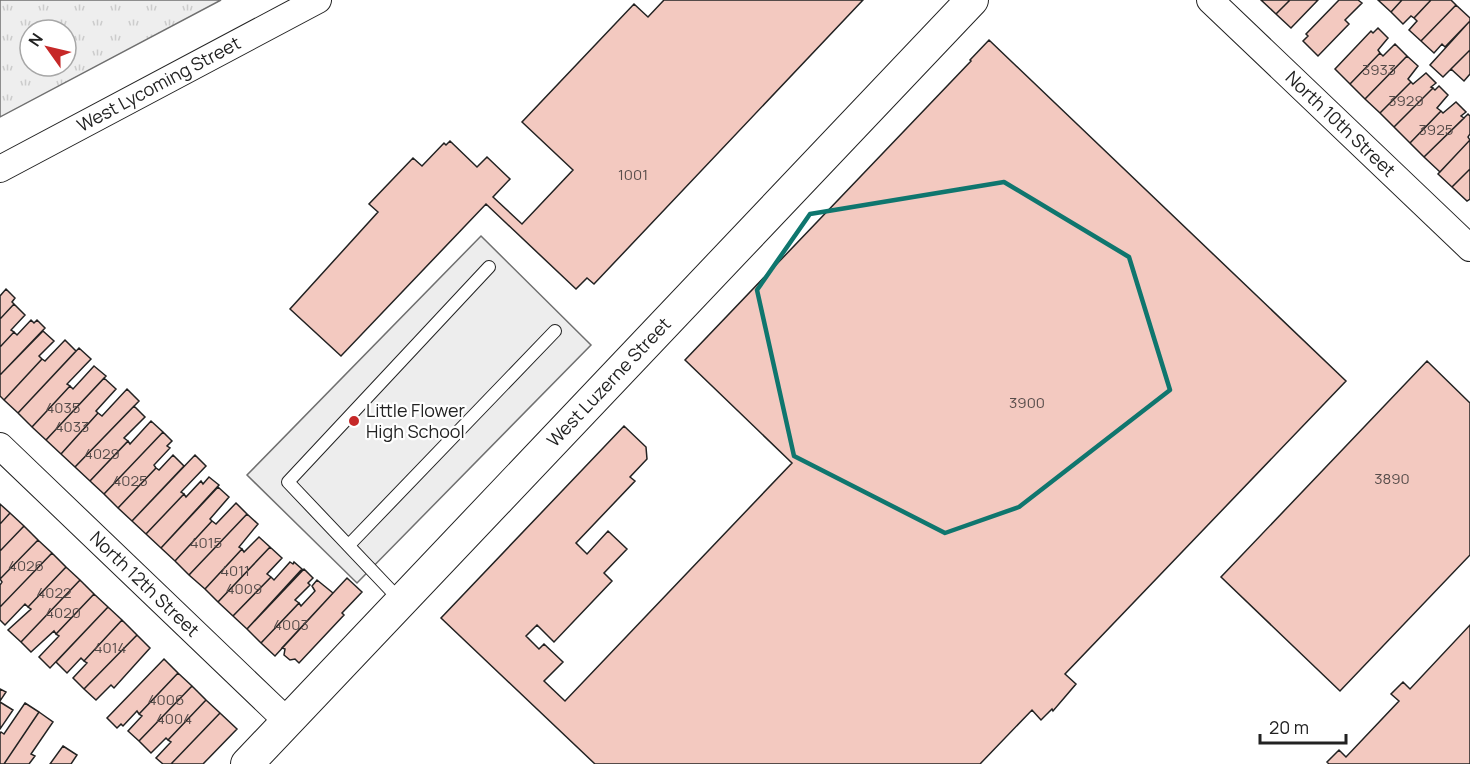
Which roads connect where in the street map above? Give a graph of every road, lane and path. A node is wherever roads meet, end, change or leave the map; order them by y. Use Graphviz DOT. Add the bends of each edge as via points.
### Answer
graph roads {
  1 [pos="318,0"];
  2 [pos="972,0"];
  3 [pos="1210,0"];
  4 [pos="0,169"];
  5 [pos="1470,248"];
  6 [pos="489,267"];
  7 [pos="555,331"];
  8 [pos="0,446"];
  9 [pos="348,545"];
  10 [pos="401,601"];
  11 [pos="287,721"];
  12 [pos="247,764"];
  1 -- 4 [label="street, West Lycoming Street"];
  2 -- 10 [label="street, West Luzerne Street"];
  3 -- 5 [label="street, North 10th Street"];
  6 -- 9 [label="lane" via="288,482"];
  7 -- 9 [label="lane"];
  8 -- 11 [label="street, North 12th Street"];
  9 -- 10 [label="lane"];
  10 -- 11 [label="street, West Luzerne Street"];
  11 -- 12 [label="street, West Luzerne Street"];
}
